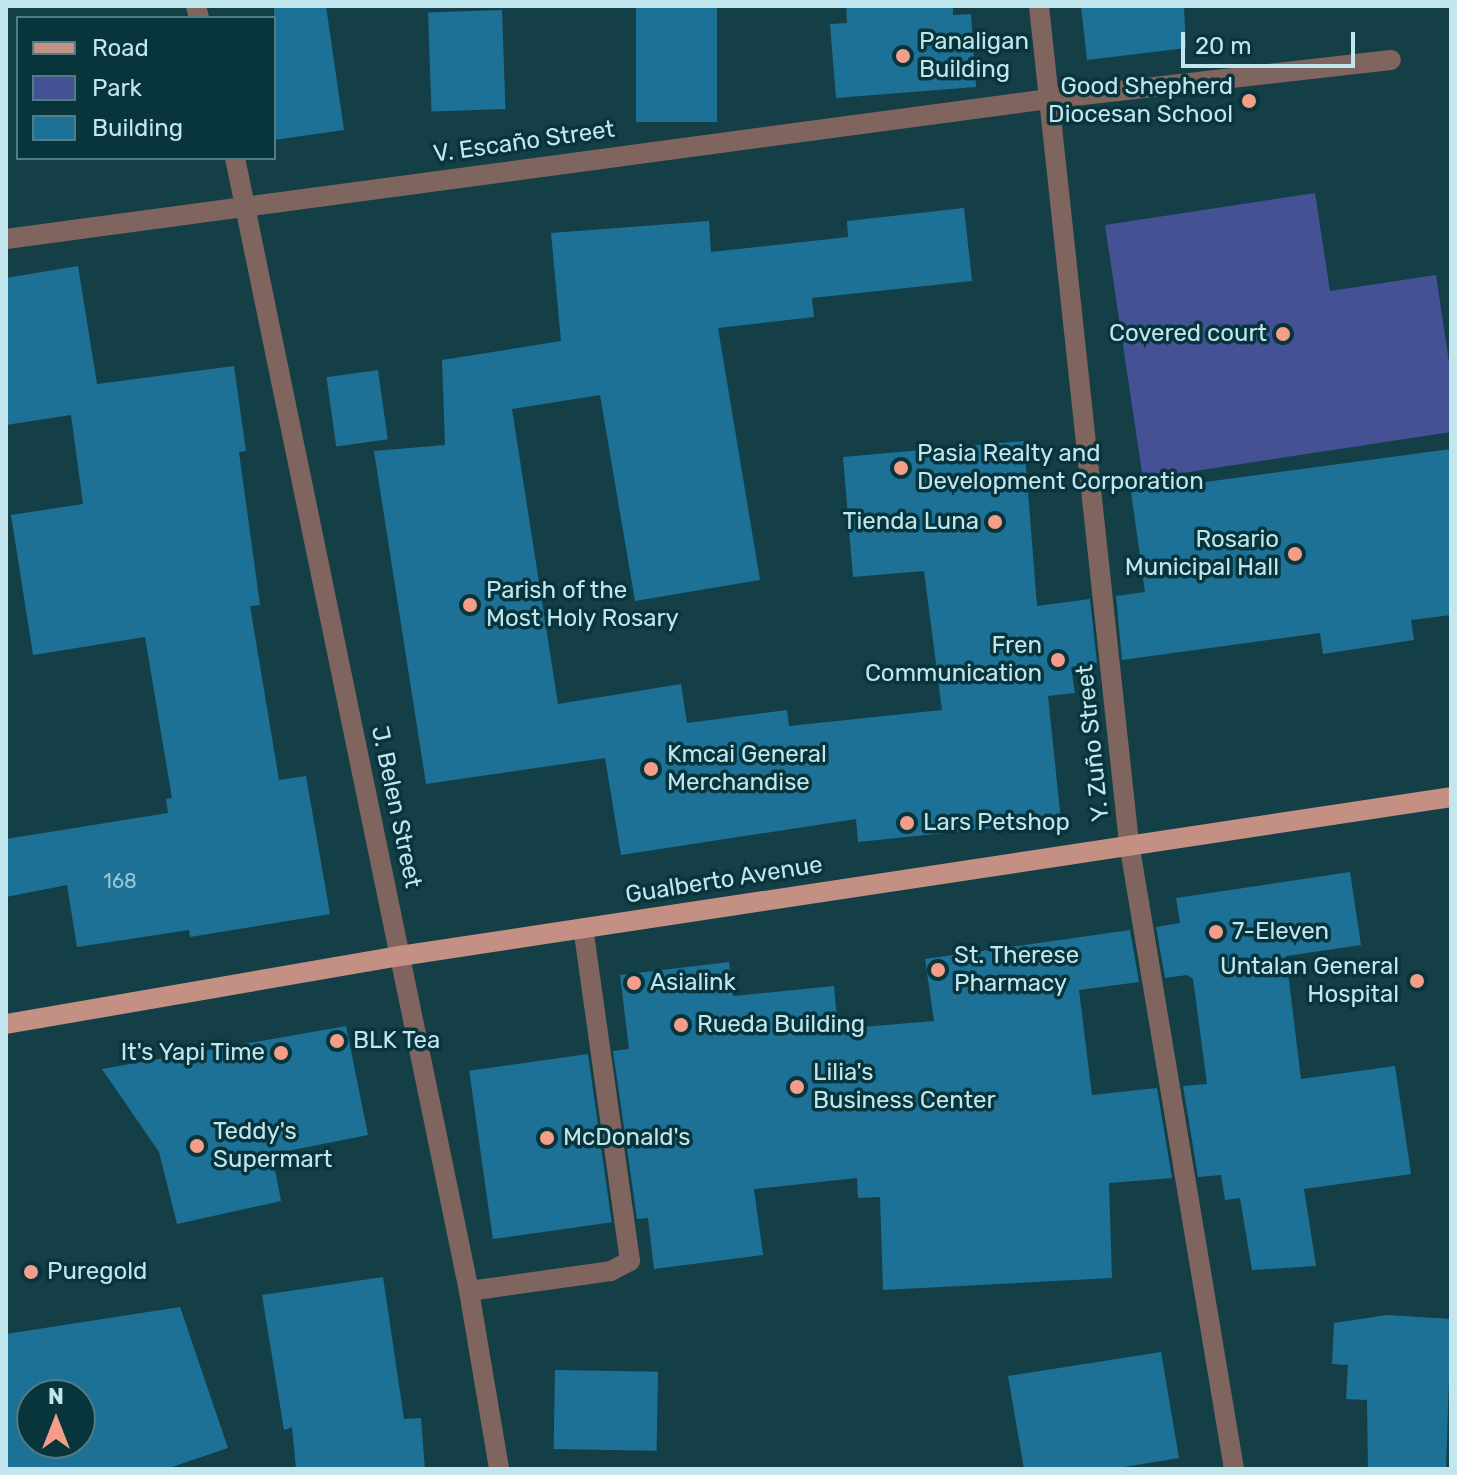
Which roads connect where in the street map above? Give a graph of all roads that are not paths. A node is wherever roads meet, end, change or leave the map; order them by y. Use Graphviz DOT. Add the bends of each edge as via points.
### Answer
graph roads {
  1 [pos="1039,6"];
  2 [pos="1391,60"];
  3 [pos="1048,99"];
  4 [pos="236,160"];
  5 [pos="247,205"];
  6 [pos="6,239"];
  7 [pos="1451,797"];
  8 [pos="1129,843"];
  9 [pos="583,928"];
  10 [pos="400,956"];
  11 [pos="6,1024"];
  12 [pos="469,1291"];
  13 [pos="499,1469"];
  14 [pos="1234,1469"];
  1 -- 3 [label="street, Y. Zuño Street"];
  2 -- 3 [label="street, V. Escaño Street"];
  3 -- 5 [label="street, V. Escaño Street"];
  3 -- 8 [label="street, Y. Zuño Street"];
  4 -- 5 [label="street, J. Belen Street"];
  5 -- 6 [label="street, V. Escaño Street"];
  5 -- 10 [label="street, J. Belen Street"];
  7 -- 8 [label="main road, Gualberto Avenue"];
  8 -- 9 [label="main road, Gualberto Avenue"];
  8 -- 14 [label="street, Y. Zuño Street"];
  9 -- 10 [label="main road, Gualberto Avenue"];
  9 -- 12 [label="street" via="630,1261 611,1271"];
  10 -- 11 [label="main road, Gualberto Avenue"];
  10 -- 12 [label="street, J. Belen Street"];
  12 -- 13 [label="street, J. Belen Street"];
}
